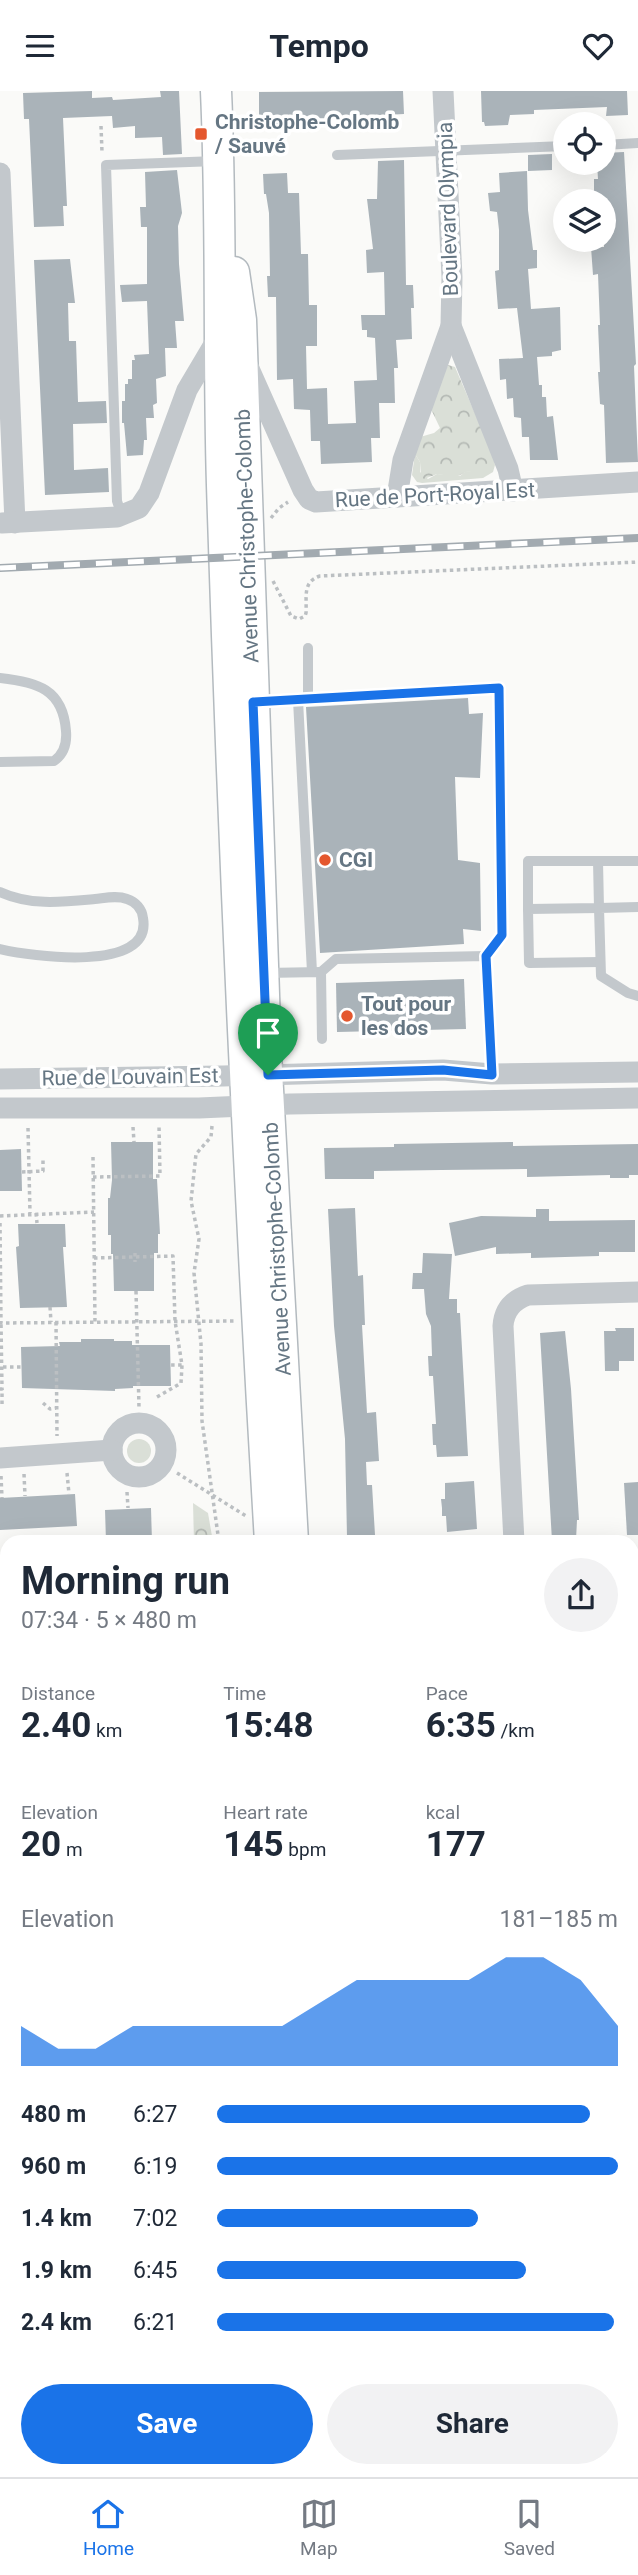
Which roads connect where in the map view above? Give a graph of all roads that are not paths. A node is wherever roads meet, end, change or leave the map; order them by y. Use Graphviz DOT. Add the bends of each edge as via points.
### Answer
graph roads {
  1 [pos="216,91"];
  2 [pos="443,91"];
  3 [pos="638,143"];
  4 [pos="616,144"];
  5 [pos="553,146"];
  6 [pos="446,150"];
  7 [pos="337,155"];
  8 [pos="220,160"];
  9 [pos="0,173"];
  10 [pos="451,326"];
  11 [pos="230,345"];
  12 [pos="638,482"];
  13 [pos="513,491"];
  14 [pos="397,498"];
  15 [pos="122,516"];
  16 [pos="7,523"];
  17 [pos="308,648"];
  18 [pos="0,678"];
  19 [pos="303,699"];
  20 [pos="253,702"];
  21 [pos="0,762"];
  22 [pos="598,861"];
  23 [pos="638,861"];
  24 [pos="0,892"];
  25 [pos="638,907"];
  26 [pos="599,908"];
  27 [pos="528,909"];
  28 [pos="0,949"];
  29 [pos="486,956"];
  30 [pos="600,962"];
  31 [pos="317,972"];
  32 [pos="264,974"];
  33 [pos="638,996"];
  34 [pos="322,1039"];
  35 [pos="638,1072"];
  36 [pos="256,1075"];
  37 [pos="492,1075"];
  38 [pos="0,1079"];
  39 [pos="638,1098"];
  40 [pos="257,1106"];
  41 [pos="0,1108"];
  42 [pos="638,1292"];
  43 [pos="112,1450"];
  44 [pos="0,1458"];
  45 [pos="270,1535"];
  46 [pos="292,1535"];
  47 [pos="514,1535"];
  1 -- 8 [label="main road, Avenue Christophe-Colomb"];
  2 -- 6 [label="street, Boulevard Olympia"];
  3 -- 4 [label="lane"];
  5 -- 6 [label="lane"];
  6 -- 7 [label="lane"];
  6 -- 10 [label="street, Boulevard Olympia"];
  8 -- 11 [label="main road, Avenue Christophe-Colomb"];
  8 -- 15 [label="lane" via="106,165 117,501"];
  9 -- 16 [label="street"];
  10 -- 13 [label="street, Boulevard Olympia"];
  10 -- 14 [label="street, Boulevard Olympia" via="403,460"];
  11 -- 14 [label="street, Rue de Port-Royal Est" via="309,499"];
  11 -- 15 [label="street" via="190,384 148,496 139,508"];
  11 -- 20 [label="main road, Avenue Christophe-Colomb"];
  11 -- 36 [label="main road, Avenue Christophe-Colomb" via="222,480"];
  12 -- 13 [label="street, Rue de Port-Royal Est"];
  13 -- 14 [label="street, Rue de Port-Royal Est"];
  15 -- 16 [label="street"];
  17 -- 19 [label="lane"];
  18 -- 21 [label="lane" via="21,680 57,698 66,737 65,748 54,761"];
  19 -- 20 [label="lane"];
  19 -- 29 [label="lane" via="499,688 502,935"];
  19 -- 31 [label="lane"];
  20 -- 32 [label="main road, Avenue Christophe-Colomb"];
  22 -- 23 [label="lane"];
  22 -- 26 [label="lane"];
  22 -- 27 [label="lane" via="528,861"];
  24 -- 28 [label="lane" via="34,901 128,899 137,904 144,923 138,941 107,956"];
  25 -- 26 [label="lane"];
  26 -- 27 [label="lane"];
  26 -- 30 [label="lane"];
  27 -- 30 [label="lane" via="529,963"];
  29 -- 31 [label="lane" via="335,959"];
  29 -- 37 [label="lane"];
  30 -- 33 [label="lane" via="601,976"];
  31 -- 32 [label="lane"];
  31 -- 34 [label="lane"];
  32 -- 36 [label="main road, Avenue Christophe-Colomb"];
  35 -- 37 [label="street, Rue de Louvain Est"];
  36 -- 37 [label="street, Rue de Louvain Est" via="443,1070"];
  36 -- 38 [label="street, Rue de Louvain Est"];
  36 -- 40 [label="main road, Avenue Christophe-Colomb"];
  39 -- 40 [label="street, Rue de Louvain Est"];
  40 -- 41 [label="street, Rue de Louvain Est"];
  40 -- 45 [label="main road, Avenue Christophe-Colomb"];
  40 -- 46 [label="main road, Avenue Christophe-Colomb"];
  42 -- 47 [label="street" via="528,1295 507,1311 503,1326"];
  43 -- 44 [label="street"];
}
